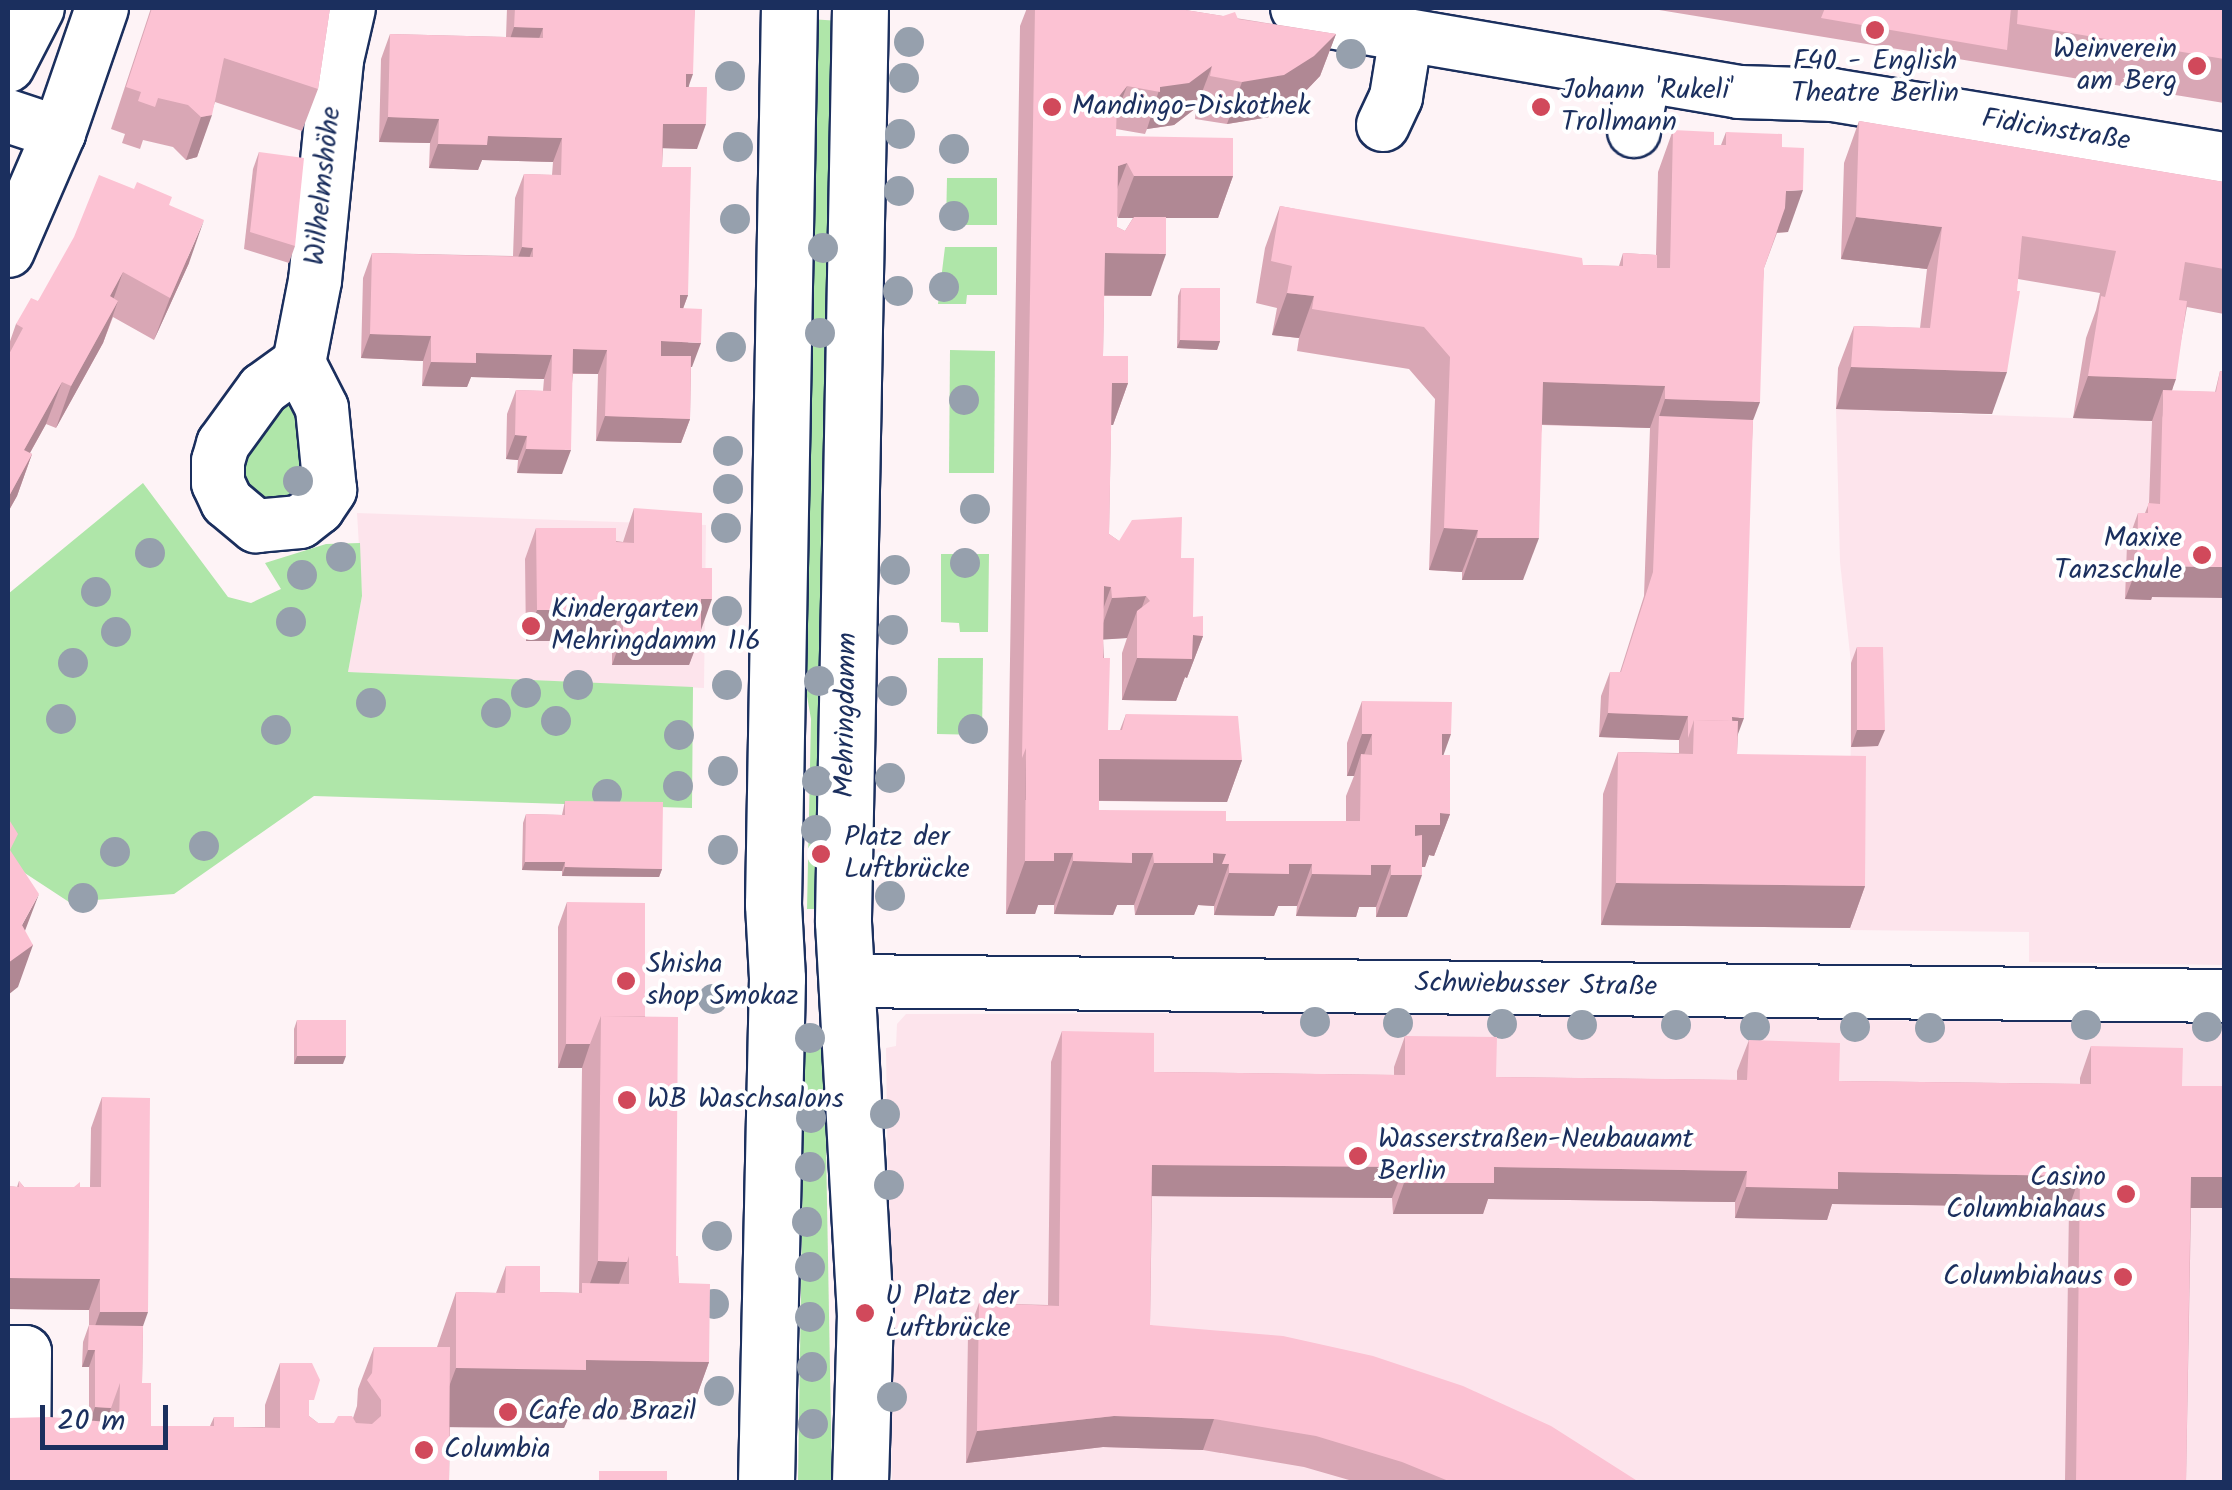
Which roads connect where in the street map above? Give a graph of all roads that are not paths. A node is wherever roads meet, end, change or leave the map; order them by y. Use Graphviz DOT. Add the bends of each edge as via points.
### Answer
graph roads {
  1 [pos="38,8"];
  2 [pos="102,8"];
  3 [pos="348,8"];
  4 [pos="789,8"];
  5 [pos="860,8"];
  6 [pos="1297,8"];
  7 [pos="1406,35"];
  8 [pos="8,66"];
  9 [pos="1644,76"];
  10 [pos="8,116"];
  11 [pos="1383,125"];
  12 [pos="1634,131"];
  13 [pos="59,133"];
  14 [pos="2224,159"];
  15 [pos="8,251"];
  16 [pos="299,364"];
  17 [pos="777,978"];
  18 [pos="847,981"];
  19 [pos="2224,996"];
  20 [pos="8,1352"];
  21 [pos="24,1459"];
  22 [pos="766,1482"];
  23 [pos="860,1482"];
  1 -- 8 [label="street"];
  2 -- 13 [label="street"];
  3 -- 16 [label="street, Wilhelmshöhe"];
  4 -- 17 [label="main road"];
  5 -- 18 [label="main road, Mehringdamm"];
  6 -- 7 [label="street, Fidicinstraße" via="1324,22"];
  7 -- 9 [label="street, Fidicinstraße"];
  7 -- 11 [label="street" via="1396,96"];
  9 -- 12 [label="street"];
  9 -- 14 [label="street, Fidicinstraße" via="1739,92 1833,95"];
  10 -- 13 [label="street"];
  13 -- 15 [label="street"];
  17 -- 18 [label="main road"];
  17 -- 22 [label="main road"];
  18 -- 19 [label="street, Schwiebusser Straße"];
  18 -- 23 [label="main road, Mehringdamm" via="865,1313"];
  20 -- 21 [label="street" via="24,1352"];
}
